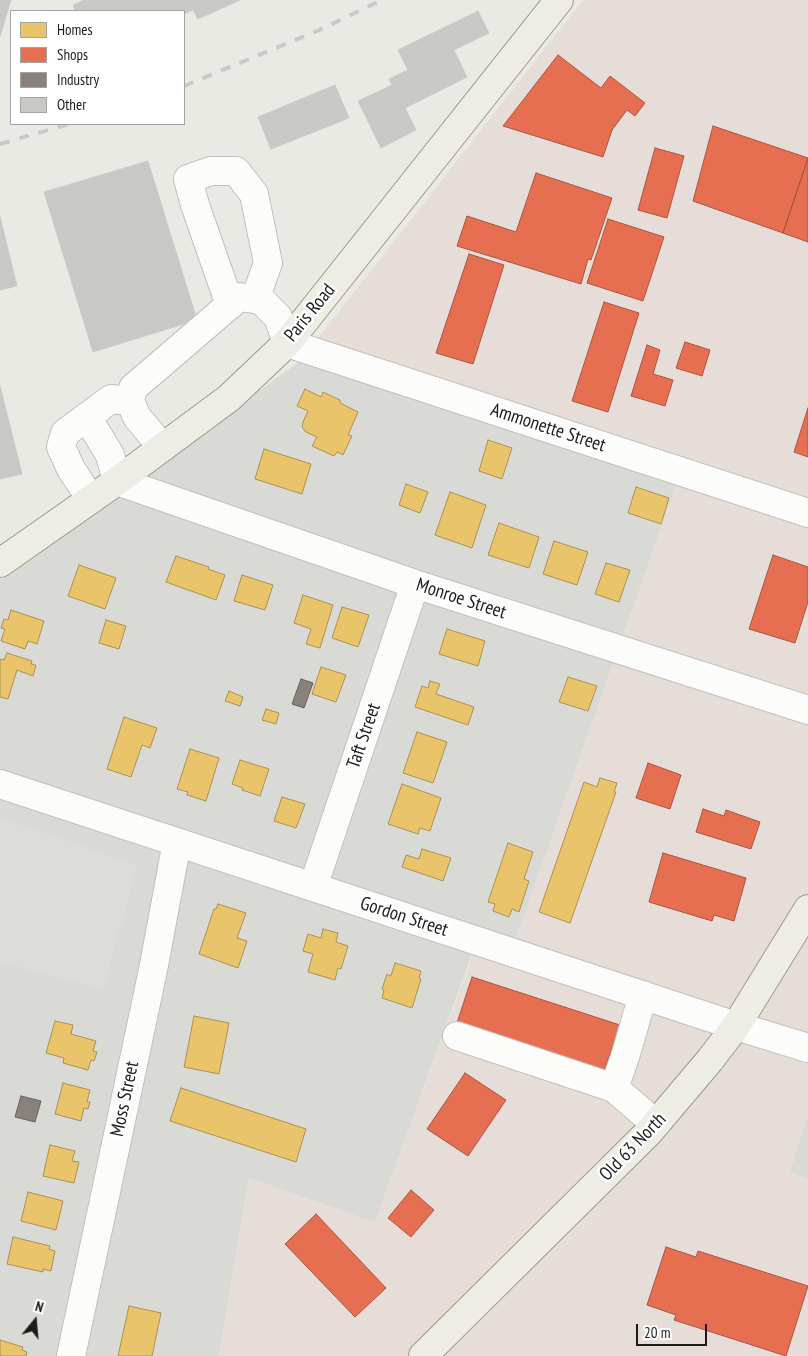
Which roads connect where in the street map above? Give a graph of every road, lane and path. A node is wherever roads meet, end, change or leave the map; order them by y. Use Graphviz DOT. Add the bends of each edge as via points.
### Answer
graph roads {
  1 [pos="559,0"];
  2 [pos="287,343"];
  3 [pos="130,401"];
  4 [pos="87,416"];
  5 [pos="162,448"];
  6 [pos="117,481"];
  7 [pos="91,499"];
  8 [pos="808,513"];
  9 [pos="0,563"];
  10 [pos="415,584"];
  11 [pos="808,710"];
  12 [pos="0,784"];
  13 [pos="178,842"];
  14 [pos="313,887"];
  15 [pos="805,920"];
  16 [pos="643,995"];
  17 [pos="736,1026"];
  18 [pos="457,1036"];
  19 [pos="808,1048"];
  20 [pos="614,1088"];
  21 [pos="656,1124"];
  22 [pos="71,1356"];
  23 [pos="423,1356"];
  1 -- 2 [label="main road, Paris Road"];
  2 -- 3 [label="street" via="278,317 261,300 243,302 133,388"];
  2 -- 5 [label="main road, Paris Road" via="230,398"];
  2 -- 8 [label="street, Ammonette Street"];
  3 -- 4 [label="street" via="111,399"];
  3 -- 5 [label="street" via="137,417"];
  4 -- 6 [label="street" via="110,455"];
  4 -- 7 [label="street" via="65,433 61,448 70,469"];
  5 -- 6 [label="main road, Paris Road"];
  6 -- 7 [label="main road, Paris Road"];
  6 -- 10 [label="street, Monroe Street"];
  7 -- 9 [label="main road, Paris Road"];
  10 -- 11 [label="street, Monroe Street"];
  10 -- 14 [label="street, Taft Street"];
  12 -- 13 [label="street, Gordon Street"];
  13 -- 14 [label="street, Gordon Street"];
  13 -- 22 [label="street, Moss Street"];
  14 -- 16 [label="street, Gordon Street"];
  15 -- 17 [label="main road, Old 63 North"];
  16 -- 17 [label="street, Gordon Street"];
  16 -- 20 [label="street"];
  17 -- 19 [label="street, Gordon Street"];
  17 -- 21 [label="main road, Old 63 North"];
  18 -- 20 [label="street"];
  20 -- 21 [label="street"];
  21 -- 23 [label="main road, Old 63 North"];
}
